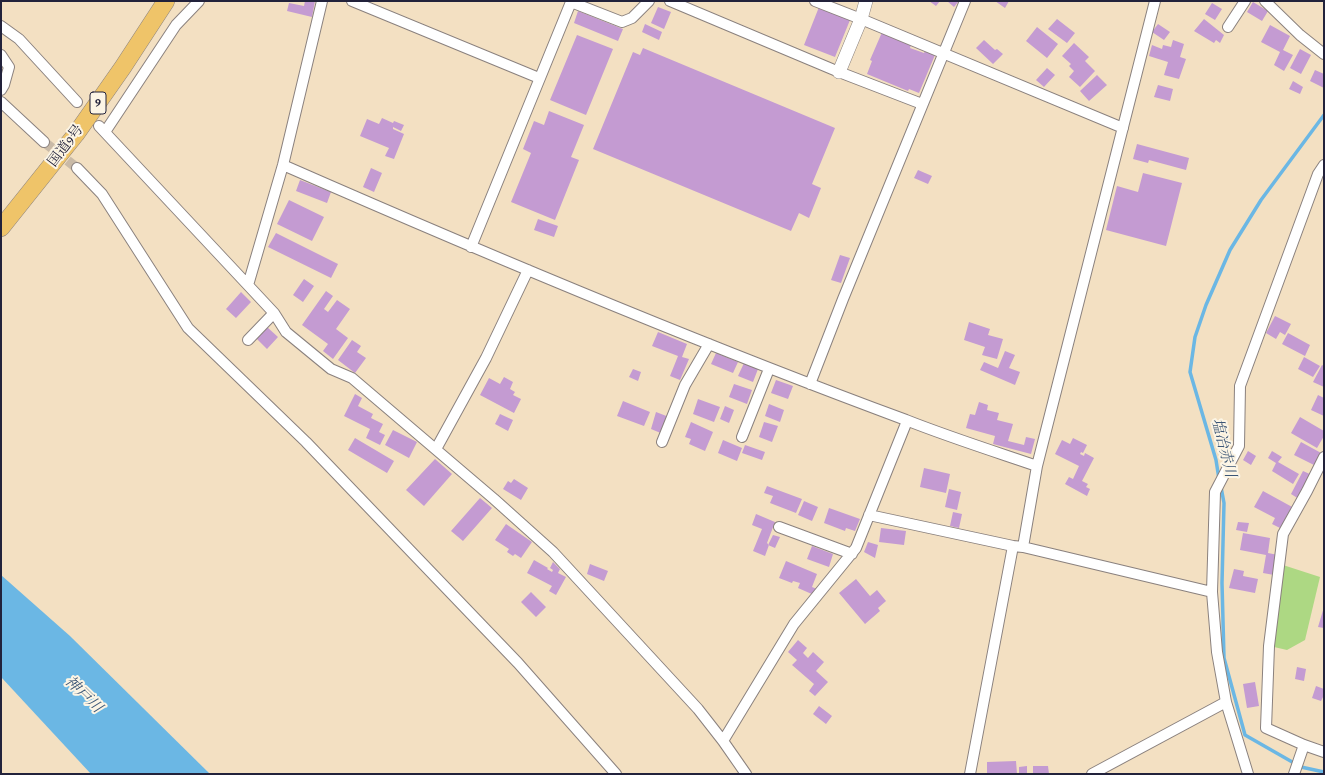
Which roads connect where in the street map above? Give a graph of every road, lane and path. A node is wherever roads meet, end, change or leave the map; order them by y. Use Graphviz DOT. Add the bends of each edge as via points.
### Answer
graph roads {
  1 [pos="166,1"];
  2 [pos="199,1"];
  3 [pos="322,1"];
  4 [pos="352,1"];
  5 [pos="649,1"];
  6 [pos="670,1"];
  7 [pos="815,1"];
  8 [pos="866,1"];
  9 [pos="965,1"];
  10 [pos="1155,1"];
  11 [pos="1245,1"];
  12 [pos="1265,1"];
  13 [pos="861,18"];
  14 [pos="1,26"];
  15 [pos="1228,27"];
  16 [pos="943,54"];
  17 [pos="1324,54"];
  18 [pos="1,55"];
  19 [pos="839,72"];
  20 [pos="539,78"];
  21 [pos="1,90"];
  22 [pos="1,102"];
  23 [pos="77,102"];
  24 [pos="922,104"];
  25 [pos="1123,128"];
  26 [pos="44,142"];
  27 [pos="283,165"];
  28 [pos="1324,165"];
  29 [pos="77,168"];
  30 [pos="1321,176"];
  31 [pos="1,228"];
  32 [pos="471,247"];
  33 [pos="528,270"];
  34 [pos="248,285"];
  35 [pos="274,313"];
  36 [pos="248,340"];
  37 [pos="708,344"];
  38 [pos="769,368"];
  39 [pos="810,384"];
  40 [pos="907,421"];
  41 [pos="742,437"];
  42 [pos="662,442"];
  43 [pos="436,449"];
  44 [pos="1324,457"];
  45 [pos="1037,466"];
  46 [pos="869,514"];
  47 [pos="779,527"];
  48 [pos="1018,546"];
  49 [pos="852,554"];
  50 [pos="1212,592"];
  51 [pos="1226,702"];
  52 [pos="723,741"];
  53 [pos="1304,745"];
  54 [pos="1324,752"];
  55 [pos="616,774"];
  56 [pos="746,774"];
  57 [pos="970,774"];
  58 [pos="1092,774"];
  59 [pos="1248,774"];
  60 [pos="1294,774"];
  1 -- 31 [label="highway, 国道9号 / 9" via="80,128"];
  2 -- 34 [label="street" via="176,25 102,129"];
  3 -- 27 [label="street"];
  4 -- 20 [label="street"];
  5 -- 20 [label="street" via="632,18 622,22 571,2"];
  6 -- 19 [label="street"];
  7 -- 13 [label="street"];
  8 -- 13 [label="street"];
  9 -- 16 [label="street"];
  10 -- 25 [label="street"];
  11 -- 15 [label="street"];
  12 -- 17 [label="street"];
  13 -- 16 [label="street"];
  13 -- 19 [label="street"];
  14 -- 23 [label="street" via="19,39"];
  16 -- 24 [label="street"];
  16 -- 25 [label="street"];
  18 -- 21 [label="street" via="9,67"];
  19 -- 24 [label="street"];
  20 -- 32 [label="street"];
  22 -- 26 [label="street"];
  24 -- 39 [label="street"];
  25 -- 45 [label="street"];
  27 -- 32 [label="street"];
  27 -- 34 [label="street"];
  28 -- 30 [label="street"];
  29 -- 55 [label="street" via="102,194 188,328 312,448 518,663"];
  30 -- 50 [label="street" via="1240,386 1239,446 1215,492"];
  32 -- 33 [label="street"];
  33 -- 37 [label="street"];
  33 -- 43 [label="street" via="486,358"];
  34 -- 35 [label="street"];
  35 -- 36 [label="street"];
  35 -- 43 [label="street" via="286,332 331,369 352,378"];
  37 -- 38 [label="street"];
  37 -- 42 [label="street" via="685,385"];
  38 -- 39 [label="street"];
  38 -- 41 [label="street"];
  39 -- 40 [label="street"];
  40 -- 45 [label="street"];
  40 -- 46 [label="street"];
  43 -- 52 [label="street" via="553,552 698,709"];
  44 -- 53 [label="street" via="1283,534 1269,646 1266,728"];
  45 -- 48 [label="street"];
  46 -- 48 [label="street"];
  46 -- 49 [label="street"];
  47 -- 49 [label="street"];
  48 -- 50 [label="street"];
  48 -- 57 [label="street"];
  49 -- 52 [label="street" via="794,624"];
  50 -- 51 [label="street" via="1217,652"];
  51 -- 58 [label="street"];
  51 -- 59 [label="street"];
  52 -- 56 [label="street"];
  53 -- 54 [label="street"];
  53 -- 60 [label="street"];
}
